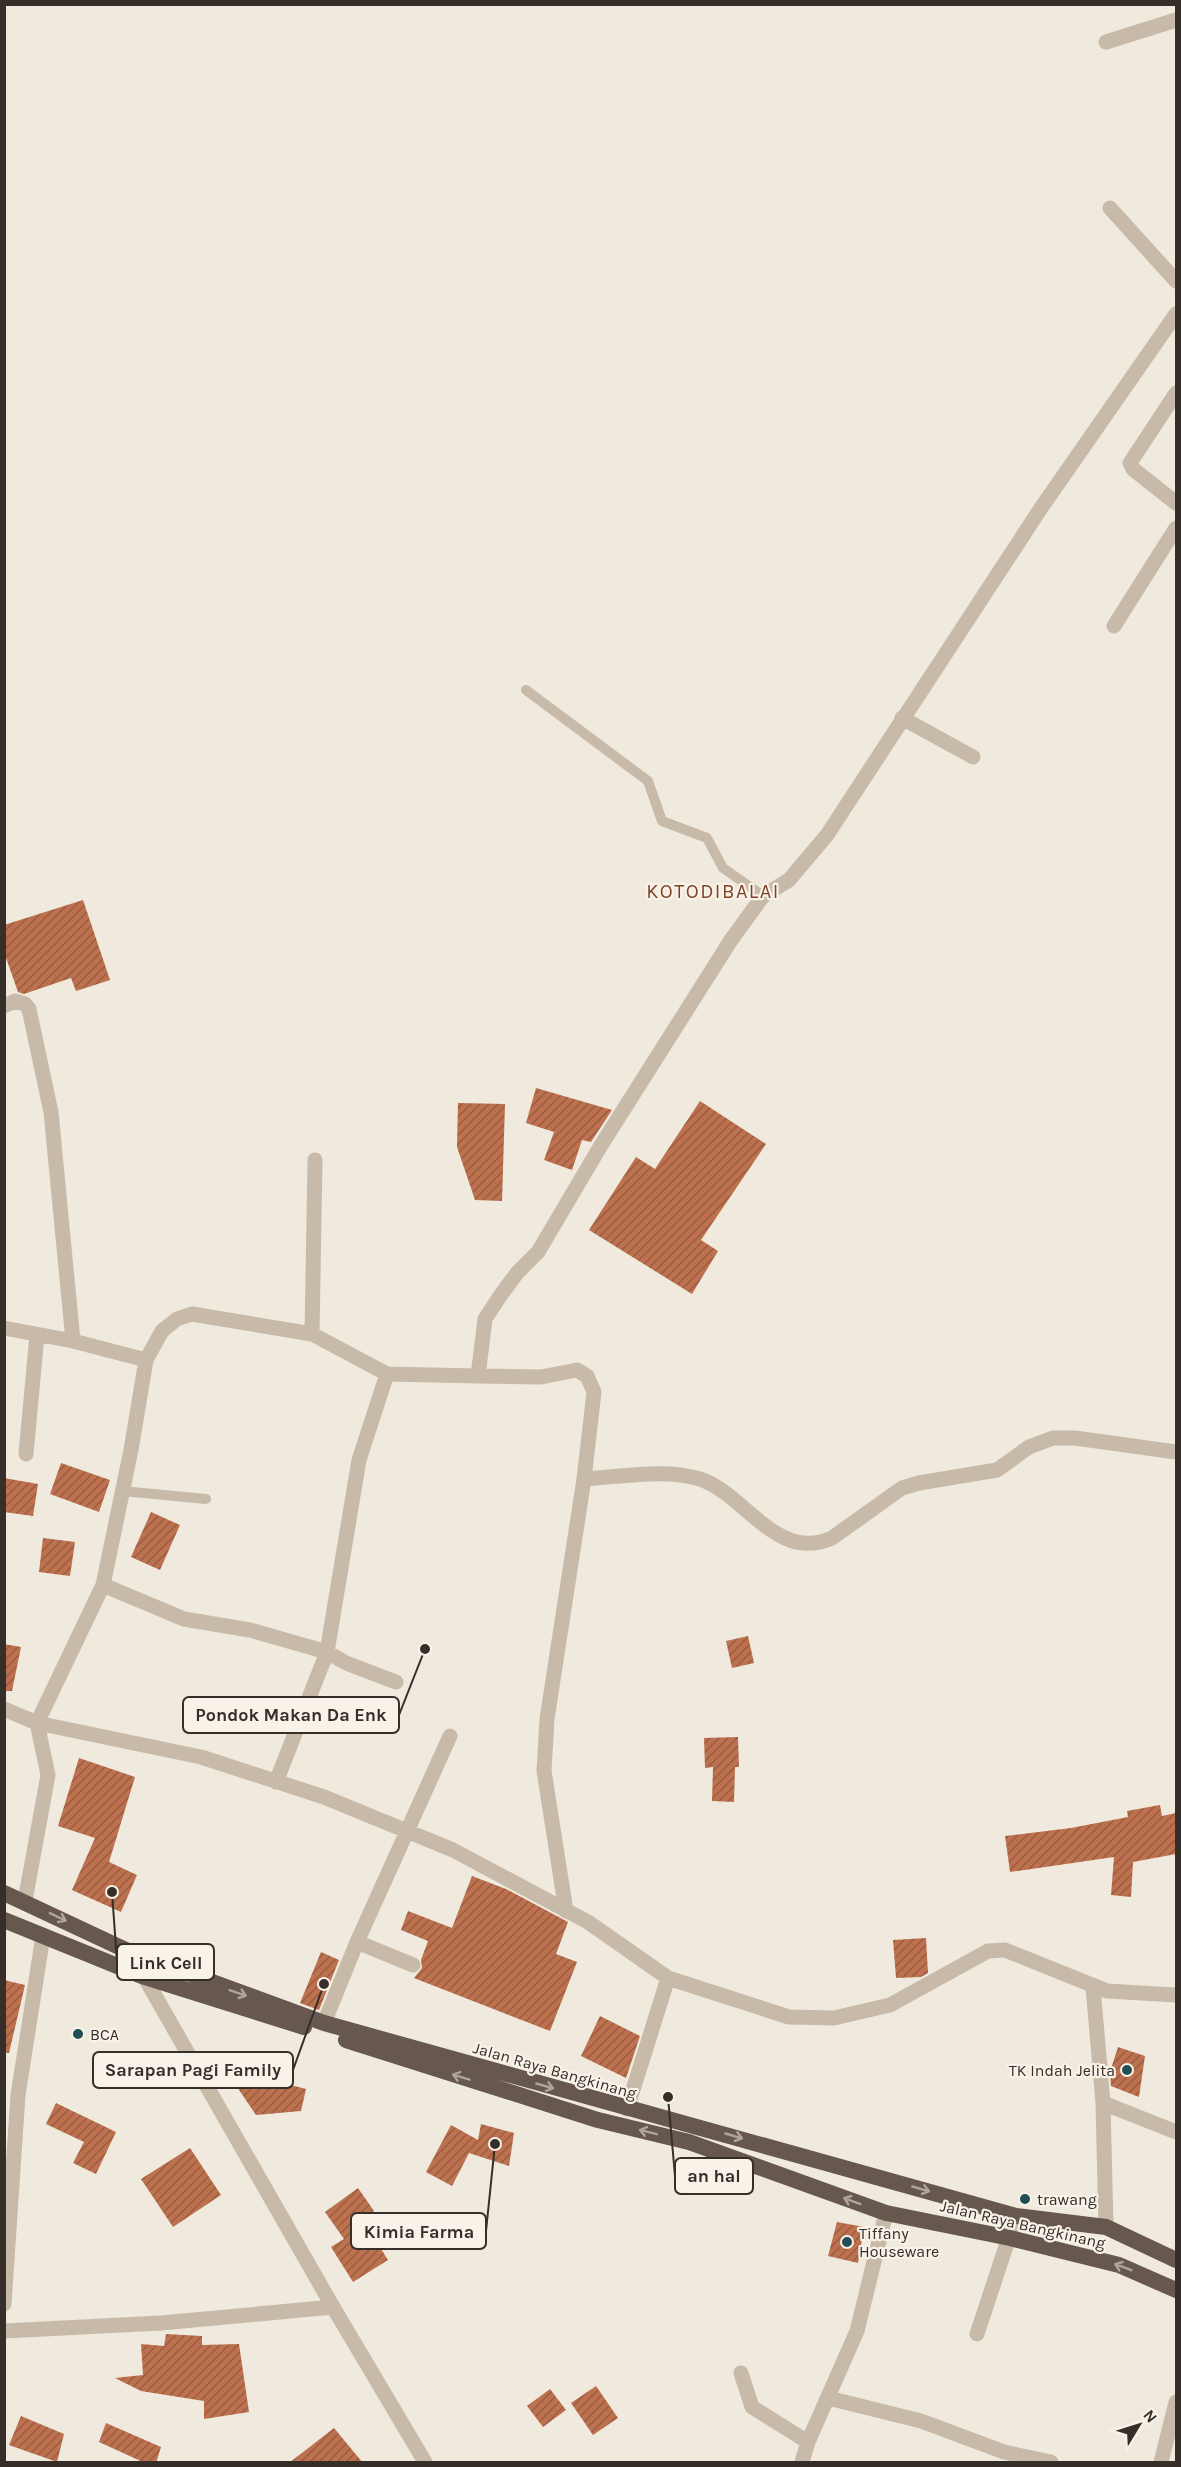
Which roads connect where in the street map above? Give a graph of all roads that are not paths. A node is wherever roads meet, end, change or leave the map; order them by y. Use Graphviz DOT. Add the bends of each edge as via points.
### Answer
graph roads {
  1 [pos="1176,20"];
  2 [pos="1106,42"];
  3 [pos="1110,208"];
  4 [pos="1176,281"];
  5 [pos="1176,314"];
  6 [pos="1176,393"];
  7 [pos="1176,503"];
  8 [pos="1176,528"];
  9 [pos="1114,626"];
  10 [pos="526,690"];
  11 [pos="902,718"];
  12 [pos="973,757"];
  13 [pos="763,896"];
  14 [pos="4,1006"];
  15 [pos="315,1160"];
  16 [pos="4,1328"];
  17 [pos="312,1334"];
  18 [pos="37,1335"];
  19 [pos="73,1341"];
  20 [pos="146,1360"];
  21 [pos="387,1374"];
  22 [pos="477,1376"];
  23 [pos="1176,1452"];
  24 [pos="26,1454"];
  25 [pos="584,1479"];
  26 [pos="122,1491"];
  27 [pos="207,1499"];
  28 [pos="103,1585"];
  29 [pos="327,1652"];
  30 [pos="396,1682"];
  31 [pos="4,1709"];
  32 [pos="38,1723"];
  33 [pos="450,1736"];
  34 [pos="276,1782"];
  35 [pos="407,1832"];
  36 [pos="4,1893"];
  37 [pos="25,1901"];
  38 [pos="566,1911"];
  39 [pos="4,1920"];
  40 [pos="43,1936"];
  41 [pos="357,1942"];
  42 [pos="130,1952"];
  43 [pos="413,1965"];
  44 [pos="142,1976"];
  45 [pos="668,1978"];
  46 [pos="1093,1987"];
  47 [pos="1176,1995"];
  48 [pos="324,2023"];
  49 [pos="11,2093"];
  50 [pos="1103,2103"];
  51 [pos="627,2109"];
  52 [pos="693,2124"];
  53 [pos="1176,2132"];
  54 [pos="689,2142"];
  55 [pos="886,2213"];
  56 [pos="1016,2216"];
  57 [pos="1106,2227"];
  58 [pos="1010,2238"];
  59 [pos="1176,2260"];
  60 [pos="1176,2290"];
  61 [pos="4,2304"];
  62 [pos="333,2307"];
  63 [pos="4,2331"];
  64 [pos="977,2334"];
  65 [pos="741,2373"];
  66 [pos="828,2398"];
  67 [pos="1176,2402"];
  68 [pos="808,2442"];
  69 [pos="425,2463"];
  70 [pos="802,2463"];
  71 [pos="1051,2463"];
  72 [pos="1161,2463"];
  1 -- 2 [label="street"];
  3 -- 4 [label="street"];
  5 -- 11 [label="street"];
  6 -- 7 [label="street" via="1130,463"];
  8 -- 9 [label="street"];
  10 -- 13 [label="lane" via="648,781 662,821 707,838 723,868"];
  11 -- 12 [label="street"];
  11 -- 13 [label="street" via="827,835 789,880"];
  13 -- 22 [label="street" via="600,1147 538,1252 517,1273 486,1319"];
  14 -- 19 [label="street" via="20,1002 29,1009 51,1112"];
  15 -- 17 [label="street"];
  16 -- 18 [label="street"];
  17 -- 20 [label="street" via="192,1314 177,1319 162,1331"];
  17 -- 21 [label="street"];
  18 -- 19 [label="street"];
  18 -- 24 [label="street"];
  19 -- 20 [label="street"];
  20 -- 26 [label="street"];
  21 -- 22 [label="street"];
  21 -- 29 [label="street" via="359,1460"];
  22 -- 25 [label="street" via="541,1377 577,1370 586,1376 594,1392"];
  23 -- 25 [label="street" via="1053,1438 1029,1447 997,1470 902,1488 820,1544 778,1534 721,1491 692,1477 680,1474"];
  25 -- 38 [label="street" via="546,1719 544,1761"];
  26 -- 27 [label="lane"];
  26 -- 28 [label="street"];
  28 -- 29 [label="street" via="184,1618 250,1630"];
  28 -- 32 [label="street"];
  29 -- 30 [label="street" via="346,1664"];
  29 -- 34 [label="street"];
  31 -- 32 [label="street"];
  32 -- 34 [label="street" via="201,1757"];
  32 -- 37 [label="street" via="48,1775"];
  33 -- 35 [label="street"];
  34 -- 35 [label="street" via="324,1797"];
  35 -- 38 [label="street" via="453,1850"];
  35 -- 41 [label="street"];
  36 -- 37 [label="highway, Jalan Raya Bangkinang"];
  37 -- 42 [label="highway, Jalan Raya Bangkinang, one-way"];
  38 -- 45 [label="street"];
  39 -- 40 [label="highway, Jalan Raya Bangkinang"];
  40 -- 44 [label="highway, Jalan Raya Bangkinang"];
  40 -- 49 [label="street"];
  41 -- 43 [label="street"];
  41 -- 48 [label="street"];
  42 -- 44 [label="street"];
  42 -- 48 [label="highway, Jalan Raya Bangkinang, one-way"];
  54 -- 44 [label="highway, Jalan Raya Bangkinang, one-way" via="598,2120"];
  44 -- 62 [label="street"];
  45 -- 46 [label="street" via="789,2017 834,2018 890,2005 988,1951 1005,1950"];
  45 -- 51 [label="street"];
  46 -- 47 [label="street"];
  46 -- 50 [label="street"];
  48 -- 51 [label="highway, Jalan Raya Bangkinang, one-way"];
  49 -- 61 [label="street"];
  50 -- 53 [label="street"];
  50 -- 57 [label="street"];
  51 -- 52 [label="highway, Jalan Raya Bangkinang"];
  52 -- 54 [label="highway"];
  52 -- 56 [label="highway, Jalan Raya Bangkinang, one-way"];
  55 -- 54 [label="highway, Jalan Raya Bangkinang, one-way"];
  55 -- 58 [label="highway, Jalan Raya Bangkinang"];
  55 -- 66 [label="street" via="857,2331"];
  56 -- 57 [label="highway, Jalan Raya Bangkinang"];
  56 -- 58 [label="street"];
  57 -- 59 [label="highway, Jalan Raya Bangkinang"];
  60 -- 58 [label="highway, Jalan Raya Bangkinang, one-way" via="1119,2265"];
  58 -- 64 [label="street"];
  62 -- 63 [label="street" via="161,2323"];
  62 -- 69 [label="street"];
  65 -- 68 [label="street" via="752,2407"];
  66 -- 68 [label="street"];
  66 -- 71 [label="street" via="921,2421 1004,2452"];
  67 -- 72 [label="street"];
  68 -- 70 [label="street"];
}
